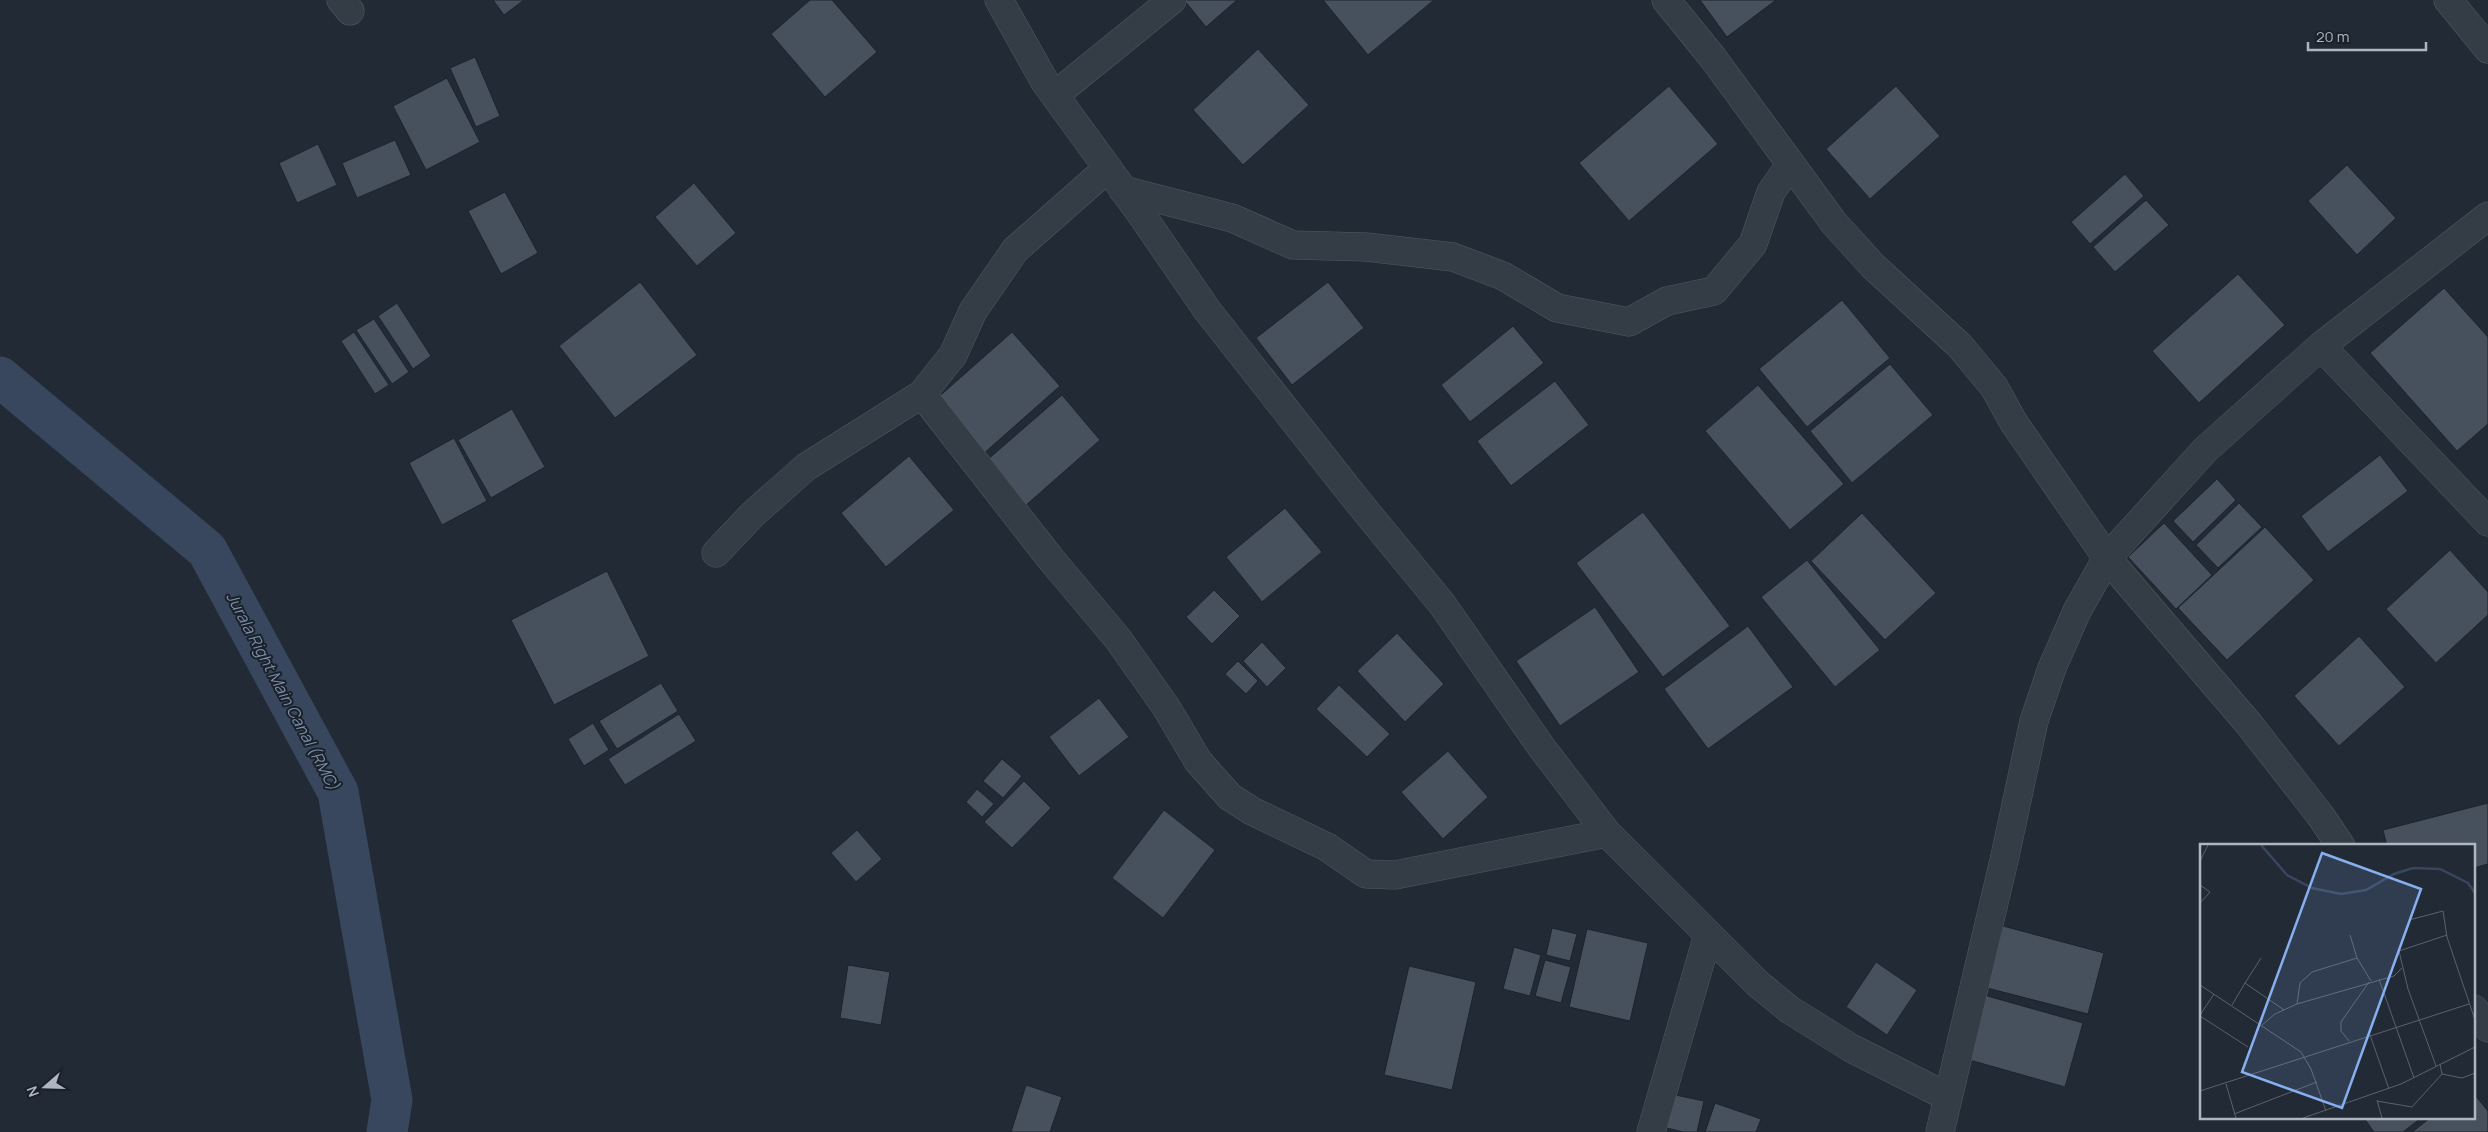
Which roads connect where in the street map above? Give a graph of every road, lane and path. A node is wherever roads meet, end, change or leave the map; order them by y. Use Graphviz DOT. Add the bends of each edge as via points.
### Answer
graph roads {
  1 [pos="999,0"];
  2 [pos="1172,0"];
  3 [pos="1666,0"];
  4 [pos="2448,0"];
  5 [pos="2488,49"];
  6 [pos="1055,95"];
  7 [pos="1790,165"];
  8 [pos="1116,179"];
  9 [pos="2488,216"];
  10 [pos="2321,346"];
  11 [pos="922,394"];
  12 [pos="2488,522"];
  13 [pos="716,553"];
  14 [pos="2107,558"];
  15 [pos="1607,833"];
  16 [pos="2339,844"];
  17 [pos="1708,935"];
  18 [pos="2476,1012"];
  19 [pos="2488,1028"];
  20 [pos="1948,1098"];
  21 [pos="1651,1132"];
  22 [pos="1940,1132"];
  1 -- 6 [label="street"];
  2 -- 6 [label="street"];
  3 -- 7 [label="street" via="1713,58"];
  4 -- 5 [label="street"];
  6 -- 8 [label="street"];
  7 -- 8 [label="street" via="1771,192 1753,244 1714,291 1667,301 1629,322 1557,308 1503,276 1453,257 1366,247 1293,245 1232,218"];
  7 -- 14 [label="street" via="1834,223 1873,266 1960,346 1994,387 2014,423"];
  8 -- 11 [label="street" via="1015,250 973,311 953,354"];
  8 -- 15 [label="street" via="1207,310 1442,604 1542,748"];
  9 -- 10 [label="street"];
  10 -- 12 [label="street"];
  10 -- 14 [label="street" via="2205,450"];
  11 -- 13 [label="street" via="806,467 752,514"];
  11 -- 15 [label="street" via="1044,551 1118,639 1166,707 1198,761 1230,797 1327,847 1366,874 1380,876"];
  14 -- 16 [label="street" via="2248,723"];
  14 -- 20 [label="street" via="2077,610 2034,721"];
  15 -- 17 [label="street"];
  17 -- 20 [label="street" via="1790,1010 1851,1048"];
  17 -- 21 [label="street"];
  18 -- 19 [label="street"];
  20 -- 22 [label="street"];
}
